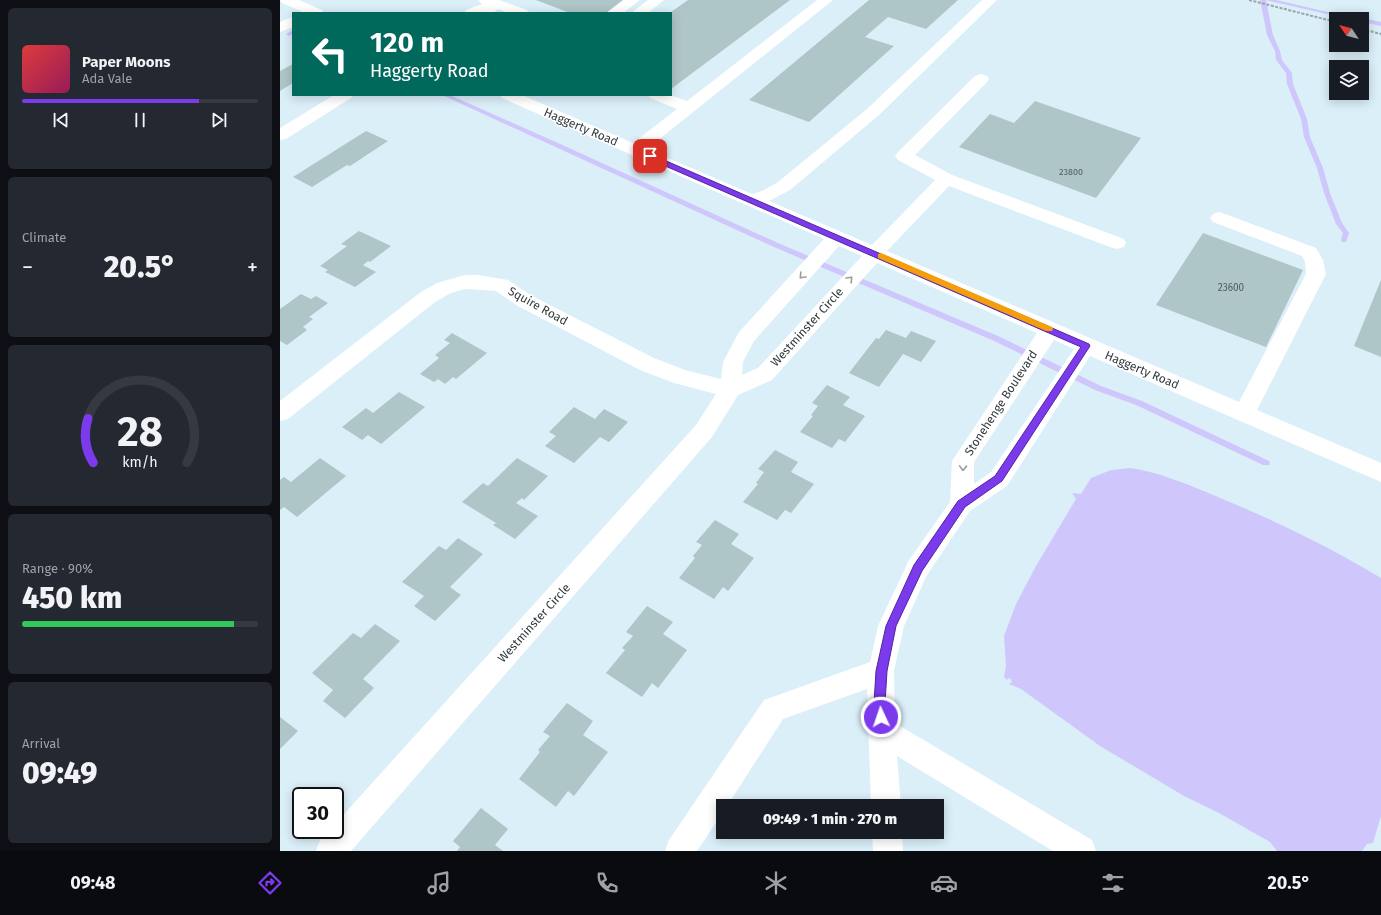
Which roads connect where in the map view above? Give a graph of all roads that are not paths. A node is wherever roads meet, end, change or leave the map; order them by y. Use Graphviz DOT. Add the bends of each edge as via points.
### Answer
graph roads {
  1 [pos="287,0"];
  2 [pos="633,0"];
  3 [pos="657,0"];
  4 [pos="826,0"];
  5 [pos="990,0"];
  6 [pos="488,6"];
  7 [pos="313,12"];
  8 [pos="473,12"];
  9 [pos="517,12"];
  10 [pos="615,12"];
  11 [pos="639,12"];
  12 [pos="292,22"];
  13 [pos="280,28"];
  14 [pos="981,78"];
  15 [pos="343,96"];
  16 [pos="513,96"];
  17 [pos="659,96"];
  18 [pos="689,108"];
  19 [pos="280,135"];
  20 [pos="635,150"];
  21 [pos="946,179"];
  22 [pos="752,200"];
  23 [pos="1220,218"];
  24 [pos="837,237"];
  25 [pos="1117,243"];
  26 [pos="874,253"];
  27 [pos="1050,330"];
  28 [pos="1086,346"];
  29 [pos="730,389"];
  30 [pos="280,413"];
  31 [pos="1244,414"];
  32 [pos="1381,473"];
  33 [pos="962,504"];
  34 [pos="881,671"];
  35 [pos="882,731"];
  36 [pos="886,799"];
  37 [pos="887,839"];
  38 [pos="331,851"];
  39 [pos="680,851"];
  40 [pos="888,851"];
  41 [pos="1081,851"];
  1 -- 7 [label="street"];
  2 -- 10 [label="street"];
  3 -- 11 [label="street"];
  4 -- 18 [label="street"];
  5 -- 22 [label="street" via="873,112 784,186"];
  6 -- 8 [label="street"];
  6 -- 9 [label="street"];
  12 -- 13 [label="street"];
  14 -- 21 [label="street" via="904,156"];
  15 -- 19 [label="street"];
  16 -- 20 [label="street, Haggerty Road"];
  17 -- 18 [label="street"];
  18 -- 20 [label="street"];
  20 -- 22 [label="street, Haggerty Road"];
  21 -- 25 [label="street"];
  21 -- 26 [label="street, Westminster Circle"];
  22 -- 24 [label="street, Haggerty Road"];
  23 -- 31 [label="street" via="1309,252 1316,266 1316,274"];
  24 -- 26 [label="street, Haggerty Road"];
  24 -- 29 [label="street, Westminster Circle, one-way" via="746,337 733,362"];
  26 -- 27 [label="street, Haggerty Road"];
  29 -- 26 [label="street, Westminster Circle, one-way" via="765,374"];
  27 -- 28 [label="street, Haggerty Road"];
  27 -- 33 [label="street, Stonehenge Boulevard, one-way" via="963,461"];
  28 -- 31 [label="street, Haggerty Road"];
  28 -- 33 [label="street" via="999,479"];
  29 -- 30 [label="street, Squire Road" via="681,377 647,364 525,301 501,285 465,282 444,288 428,297"];
  29 -- 38 [label="street, Westminster Circle" via="704,431"];
  31 -- 32 [label="street, Haggerty Road"];
  33 -- 34 [label="street" via="918,568 891,626"];
  34 -- 35 [label="street"];
  34 -- 39 [label="street" via="774,709"];
  35 -- 36 [label="street"];
  35 -- 41 [label="street"];
  37 -- 40 [label="street"];
}
